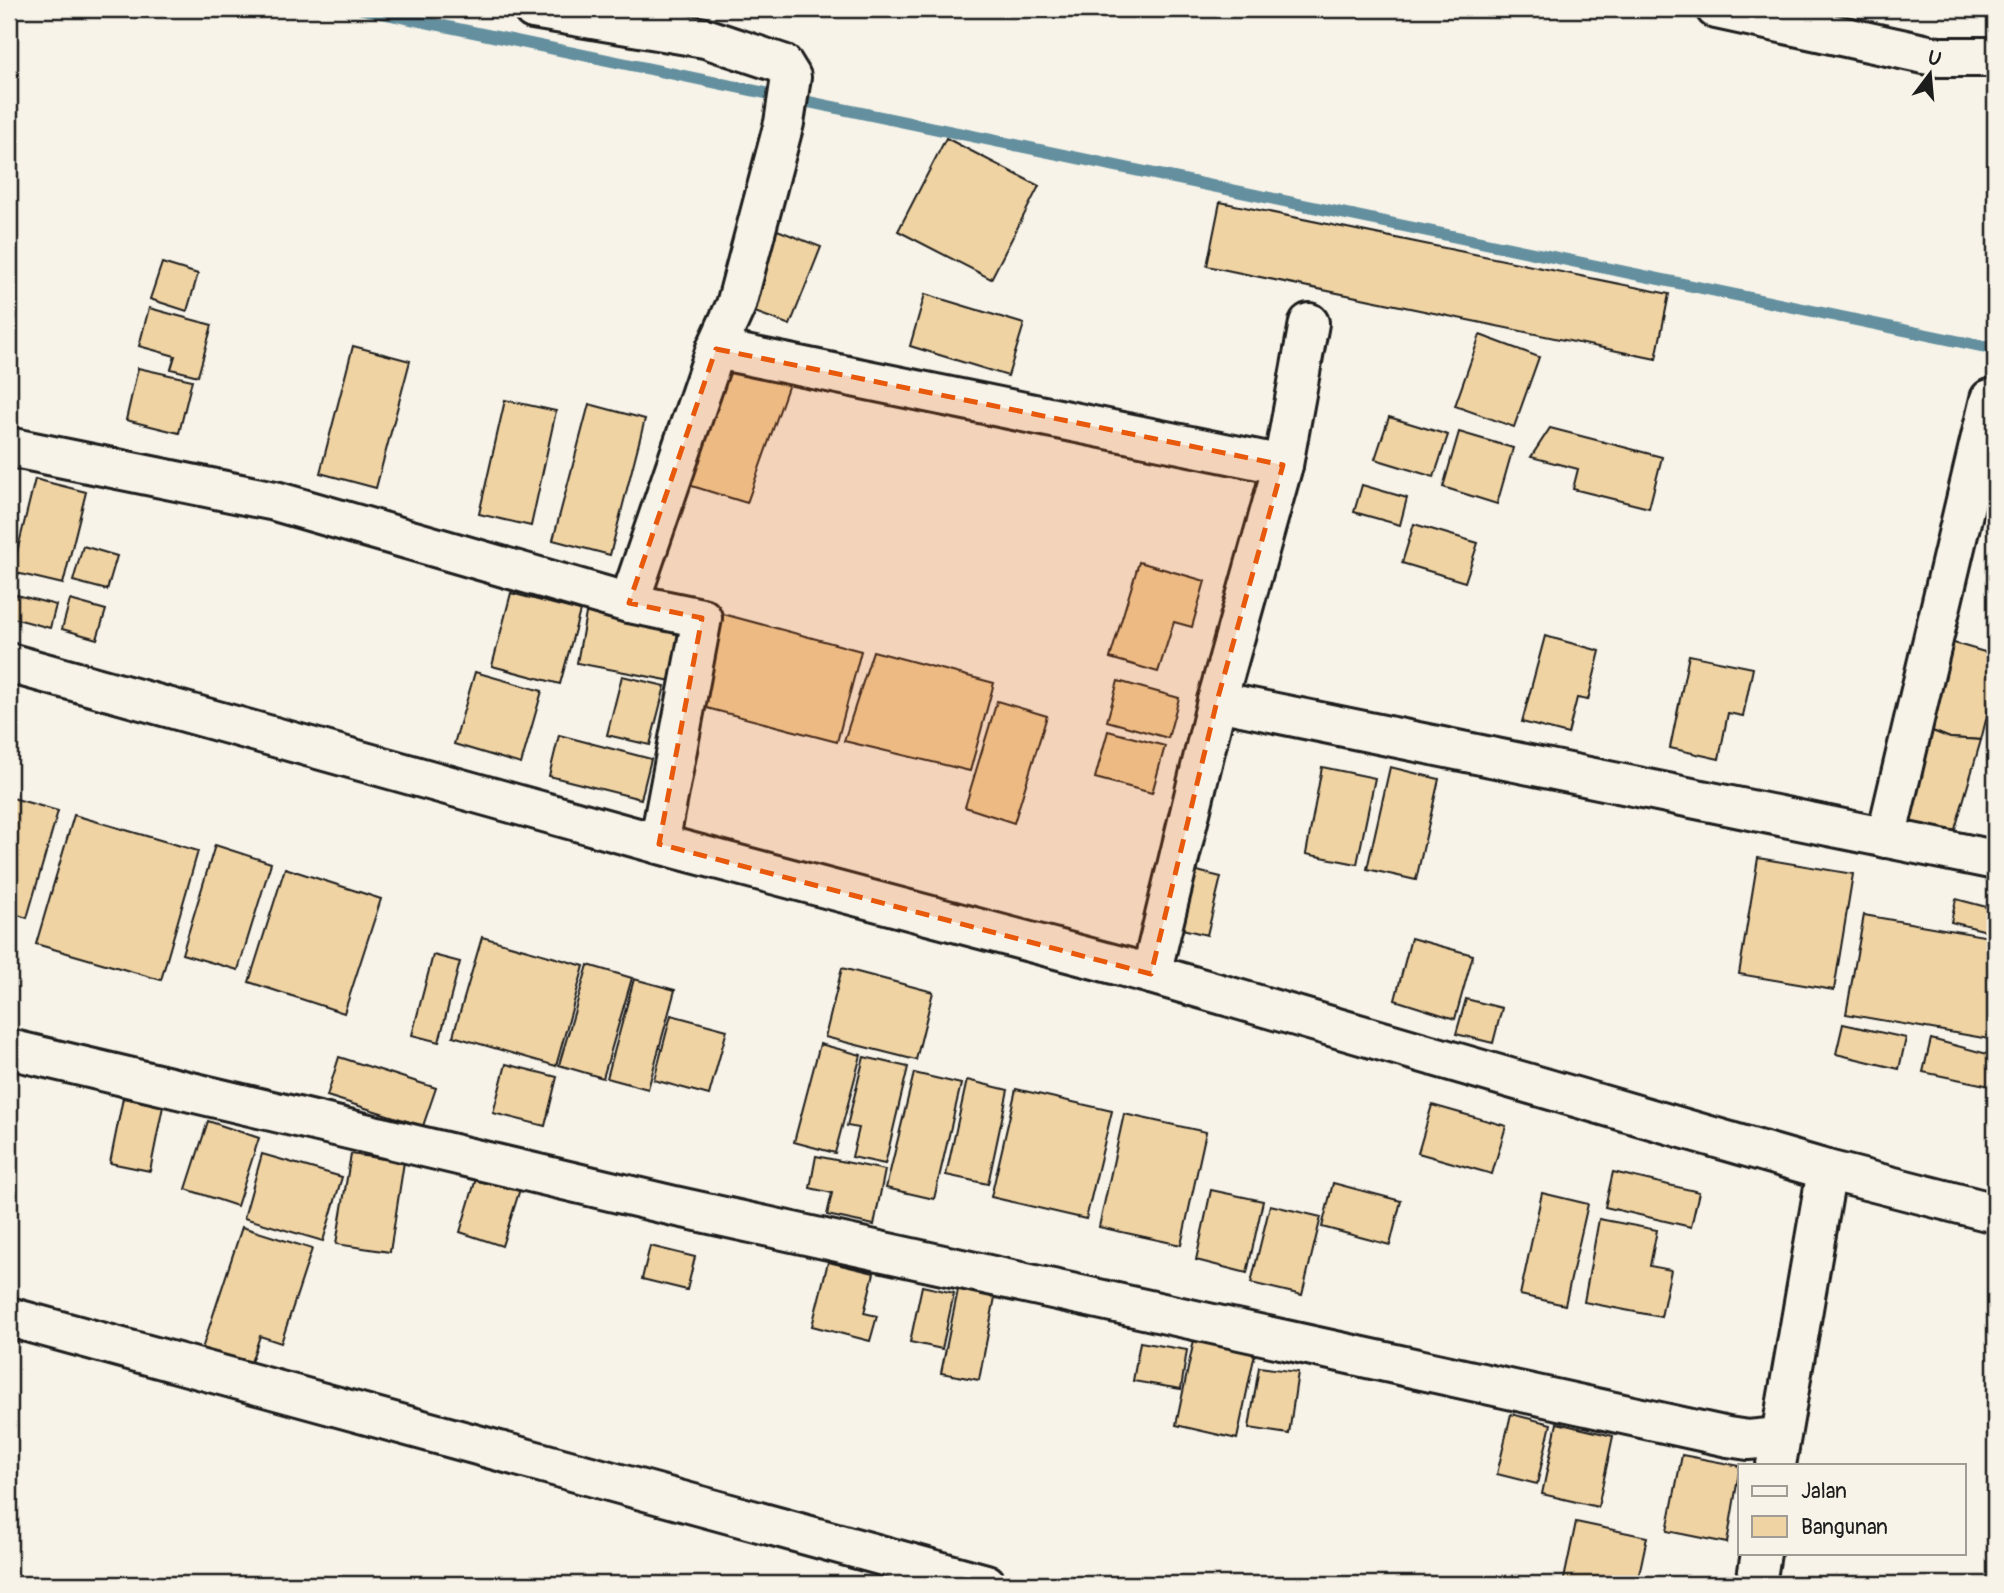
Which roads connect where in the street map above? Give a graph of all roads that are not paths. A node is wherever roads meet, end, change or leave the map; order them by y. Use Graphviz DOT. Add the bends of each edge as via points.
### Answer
graph roads {
  1 [pos="533,9"];
  2 [pos="1717,9"];
  3 [pos="1995,57"];
  4 [pos="1309,323"];
  5 [pos="716,349"];
  6 [pos="1990,399"];
  7 [pos="9,447"];
  8 [pos="1283,466"];
  9 [pos="629,603"];
  10 [pos="9,663"];
  11 [pos="1217,701"];
  12 [pos="1886,838"];
  13 [pos="659,844"];
  14 [pos="1995,860"];
  15 [pos="1151,974"];
  16 [pos="9,1049"];
  17 [pos="1827,1170"];
  18 [pos="1995,1213"];
  19 [pos="9,1317"];
  20 [pos="1778,1451"];
  21 [pos="1761,1554"];
  22 [pos="986,1584"];
  23 [pos="1756,1584"];
  1 -- 5 [label="street" via="705,38 783,64 791,77 784,123 736,305"];
  2 -- 3 [label="street" via="1938,57"];
  4 -- 8 [label="street"];
  5 -- 8 [label="street"];
  5 -- 9 [label="street"];
  6 -- 12 [label="street"];
  7 -- 9 [label="street" via="275,501"];
  8 -- 11 [label="street"];
  9 -- 13 [label="street" via="702,618"];
  10 -- 13 [label="street"];
  11 -- 12 [label="street"];
  11 -- 15 [label="street"];
  12 -- 14 [label="street"];
  13 -- 15 [label="street"];
  15 -- 17 [label="street"];
  16 -- 20 [label="street" via="674,1206 1748,1440"];
  17 -- 18 [label="street"];
  17 -- 20 [label="street"];
  19 -- 22 [label="street"];
  21 -- 23 [label="street"];
}
